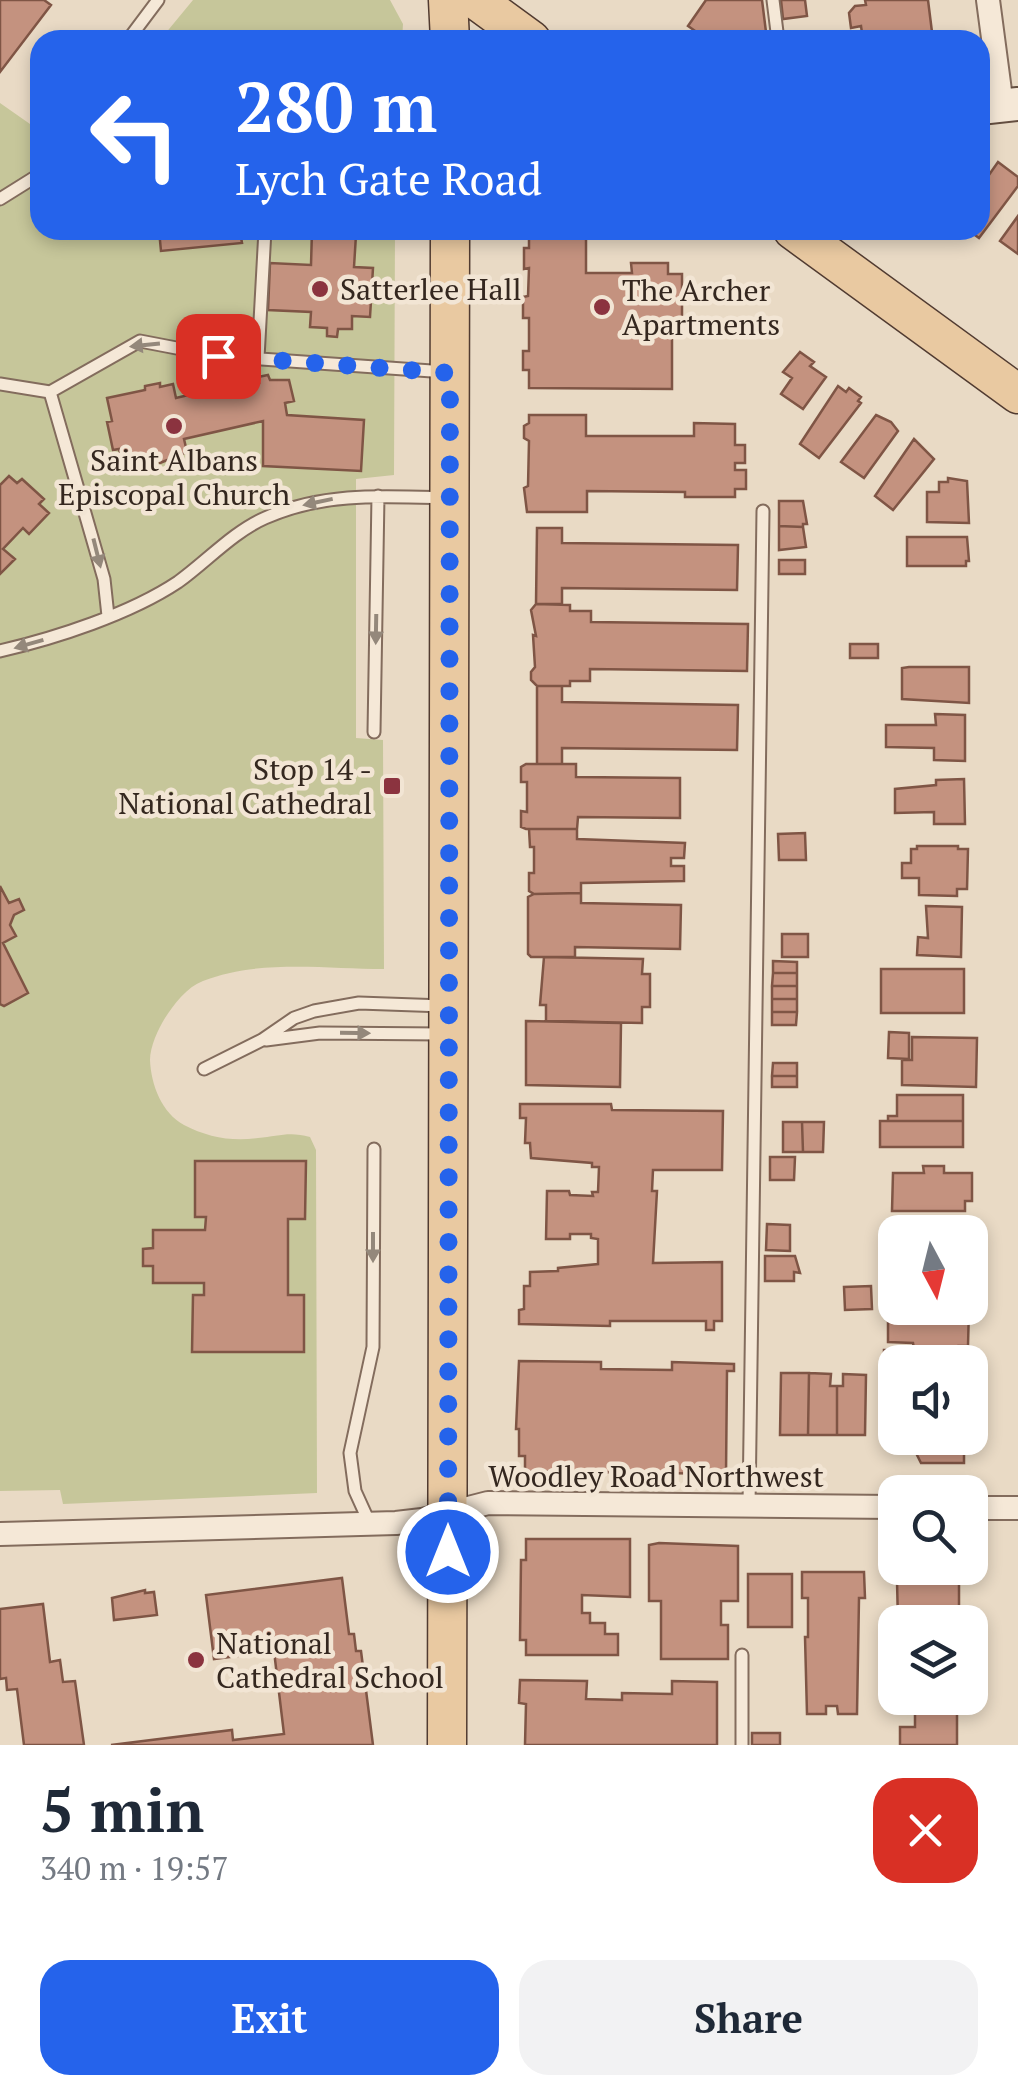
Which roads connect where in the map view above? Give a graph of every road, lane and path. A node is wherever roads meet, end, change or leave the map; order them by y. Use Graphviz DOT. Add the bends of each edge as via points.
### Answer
graph roads {
  1 [pos="158,0"];
  2 [pos="448,0"];
  3 [pos="476,0"];
  4 [pos="773,0"];
  5 [pos="988,0"];
  6 [pos="136,30"];
  7 [pos="450,30"];
  8 [pos="517,30"];
  9 [pos="777,30"];
  10 [pos="1000,106"];
  11 [pos="30,180"];
  12 [pos="0,199"];
  13 [pos="264,240"];
  14 [pos="450,240"];
  15 [pos="806,240"];
  16 [pos="258,358"];
  17 [pos="450,373"];
  18 [pos="0,384"];
  19 [pos="50,392"];
  20 [pos="1018,394"];
  21 [pos="378,496"];
  22 [pos="450,498"];
  23 [pos="763,511"];
  24 [pos="108,616"];
  25 [pos="0,651"];
  26 [pos="374,732"];
  27 [pos="449,1020"];
  28 [pos="262,1040"];
  29 [pos="204,1069"];
  30 [pos="374,1149"];
  31 [pos="750,1506"];
  32 [pos="878,1507"];
  33 [pos="988,1508"];
  34 [pos="1018,1508"];
  35 [pos="448,1513"];
  36 [pos="370,1524"];
  37 [pos="0,1534"];
  38 [pos="742,1655"];
  39 [pos="447,1745"];
  40 [pos="742,1745"];
  1 -- 6 [label="lane"];
  2 -- 7 [label="main road"];
  3 -- 8 [label="main road"];
  4 -- 9 [label="lane"];
  5 -- 10 [label="street"];
  11 -- 12 [label="lane"];
  13 -- 16 [label="lane"];
  14 -- 17 [label="main road"];
  15 -- 20 [label="main road"];
  16 -- 17 [label="lane"];
  16 -- 19 [label="lane, one-way" via="140,341"];
  17 -- 22 [label="main road"];
  18 -- 19 [label="lane"];
  19 -- 24 [label="lane, one-way" via="104,579"];
  21 -- 22 [label="lane"];
  21 -- 24 [label="lane, one-way" via="315,501 262,520 174,584"];
  21 -- 26 [label="lane, one-way"];
  22 -- 27 [label="main road"];
  23 -- 31 [label="lane"];
  24 -- 25 [label="lane, one-way"];
  28 -- 27 [label="lane, one-way"];
  27 -- 28 [label="lane" via="342,1005 294,1018"];
  27 -- 35 [label="main road"];
  28 -- 29 [label="lane"];
  30 -- 36 [label="lane, one-way" via="373,1347 350,1453 355,1491"];
  31 -- 32 [label="street, Woodley Road Northwest"];
  31 -- 35 [label="street, Woodley Road Northwest" via="488,1503"];
  33 -- 34 [label="street"];
  35 -- 36 [label="street, Woodley Road Northwest"];
  35 -- 39 [label="main road"];
  36 -- 37 [label="street, Woodley Road Northwest"];
  38 -- 40 [label="lane"];
}
